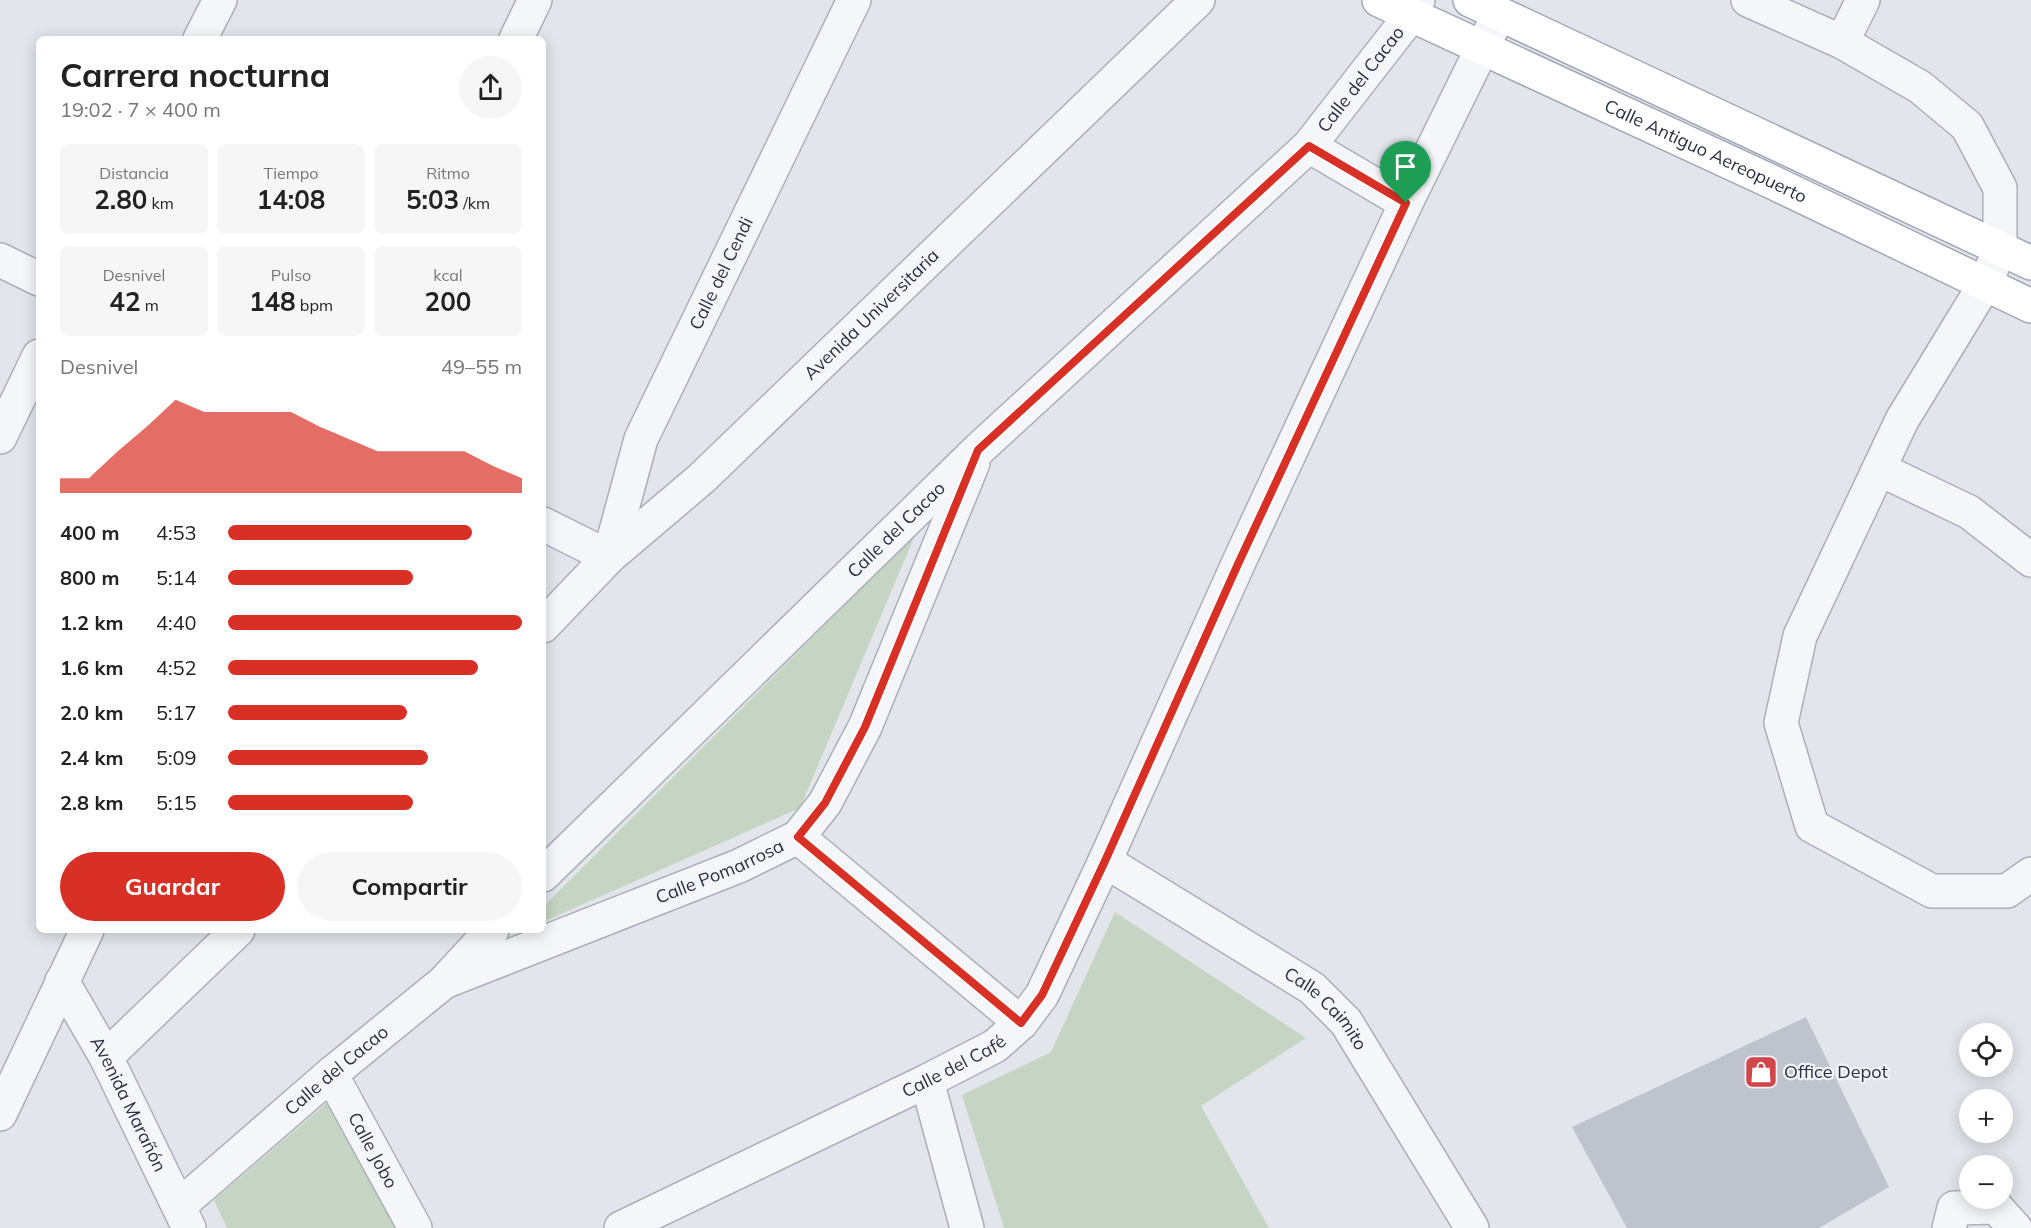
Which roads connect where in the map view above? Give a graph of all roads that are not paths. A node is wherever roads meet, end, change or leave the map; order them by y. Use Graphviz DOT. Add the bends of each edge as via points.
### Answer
graph roads {
  1 [pos="220,0"];
  2 [pos="535,0"];
  3 [pos="854,0"];
  4 [pos="1198,0"];
  5 [pos="1379,0"];
  6 [pos="1470,0"];
  7 [pos="1748,0"];
  8 [pos="1863,0"];
  9 [pos="1414,7"];
  10 [pos="1499,14"];
  11 [pos="202,36"];
  12 [pos="517,36"];
  13 [pos="1842,42"];
  14 [pos="1483,48"];
  15 [pos="1309,146"];
  16 [pos="1406,203"];
  17 [pos="2000,249"];
  18 [pos="0,260"];
  19 [pos="2031,264"];
  20 [pos="36,278"];
  21 [pos="1984,284"];
  22 [pos="2031,306"];
  23 [pos="36,362"];
  24 [pos="0,437"];
  25 [pos="978,450"];
  26 [pos="1879,469"];
  27 [pos="546,526"];
  28 [pos="609,557"];
  29 [pos="2031,561"];
  30 [pos="546,623"];
  31 [pos="798,837"];
  32 [pos="1105,861"];
  33 [pos="546,872"];
  34 [pos="2031,874"];
  35 [pos="86,933"];
  36 [pos="235,933"];
  37 [pos="489,933"];
  38 [pos="62,981"];
  39 [pos="444,982"];
  40 [pos="1021,1023"];
  41 [pos="105,1057"];
  42 [pos="331,1074"];
  43 [pos="927,1081"];
  44 [pos="0,1114"];
  45 [pos="184,1217"];
  46 [pos="415,1228"];
  47 [pos="621,1228"];
  48 [pos="967,1228"];
  49 [pos="1472,1228"];
  50 [pos="1949,1228"];
  51 [pos="2015,1228"];
  1 -- 11 [label="street"];
  2 -- 12 [label="street"];
  3 -- 28 [label="street, Calle del Cendi" via="641,439"];
  4 -- 28 [label="street, Avenida Universitaria" via="702,478"];
  5 -- 9 [label="main road, Calle Antiguo Aereopuerto"];
  6 -- 10 [label="main road, Calle Antiguo Aereopuerto"];
  7 -- 13 [label="street"];
  8 -- 13 [label="street"];
  9 -- 14 [label="main road, Calle Antiguo Aereopuerto"];
  9 -- 15 [label="street, Calle del Cacao"];
  10 -- 14 [label="street, Calle del Café"];
  10 -- 17 [label="main road, Calle Antiguo Aereopuerto"];
  13 -- 17 [label="street" via="1920,87 1967,126 2000,188"];
  14 -- 16 [label="street, Calle del Café"];
  14 -- 21 [label="main road, Calle Antiguo Aereopuerto"];
  15 -- 16 [label="street"];
  15 -- 25 [label="street, Calle del Cacao"];
  16 -- 32 [label="street, Calle del Café"];
  17 -- 19 [label="main road, Calle Antiguo Aereopuerto"];
  17 -- 21 [label="street"];
  18 -- 20 [label="street"];
  21 -- 22 [label="main road, Calle Antiguo Aereopuerto"];
  21 -- 26 [label="street" via="1902,420"];
  23 -- 24 [label="street"];
  25 -- 31 [label="street, Calle Pomarrosa" via="865,727 825,803"];
  25 -- 33 [label="street, Calle del Cacao"];
  26 -- 29 [label="street" via="1969,512"];
  26 -- 34 [label="street" via="1800,636 1781,723 1812,826 1932,891 2007,891"];
  27 -- 28 [label="street"];
  28 -- 30 [label="street, Avenida Universitaria"];
  31 -- 39 [label="street, Calle Pomarrosa" via="740,866"];
  31 -- 40 [label="street"];
  32 -- 40 [label="street, Calle del Café" via="1042,995"];
  32 -- 49 [label="street, Calle Caimito" via="1312,988 1346,1022"];
  35 -- 38 [label="street"];
  36 -- 41 [label="street"];
  37 -- 39 [label="street, Calle del Cacao"];
  38 -- 41 [label="street, Avenida Marañón"];
  38 -- 44 [label="street"];
  39 -- 42 [label="street, Calle del Cacao"];
  40 -- 43 [label="street, Calle del Café" via="995,1046"];
  41 -- 45 [label="street, Avenida Marañón"];
  42 -- 45 [label="street, Calle del Cacao"];
  42 -- 46 [label="street, Calle Jobo"];
  43 -- 47 [label="street, Calle del Café"];
  43 -- 48 [label="street"];
  50 -- 51 [label="street" via="1954,1208 1996,1207"];
}
